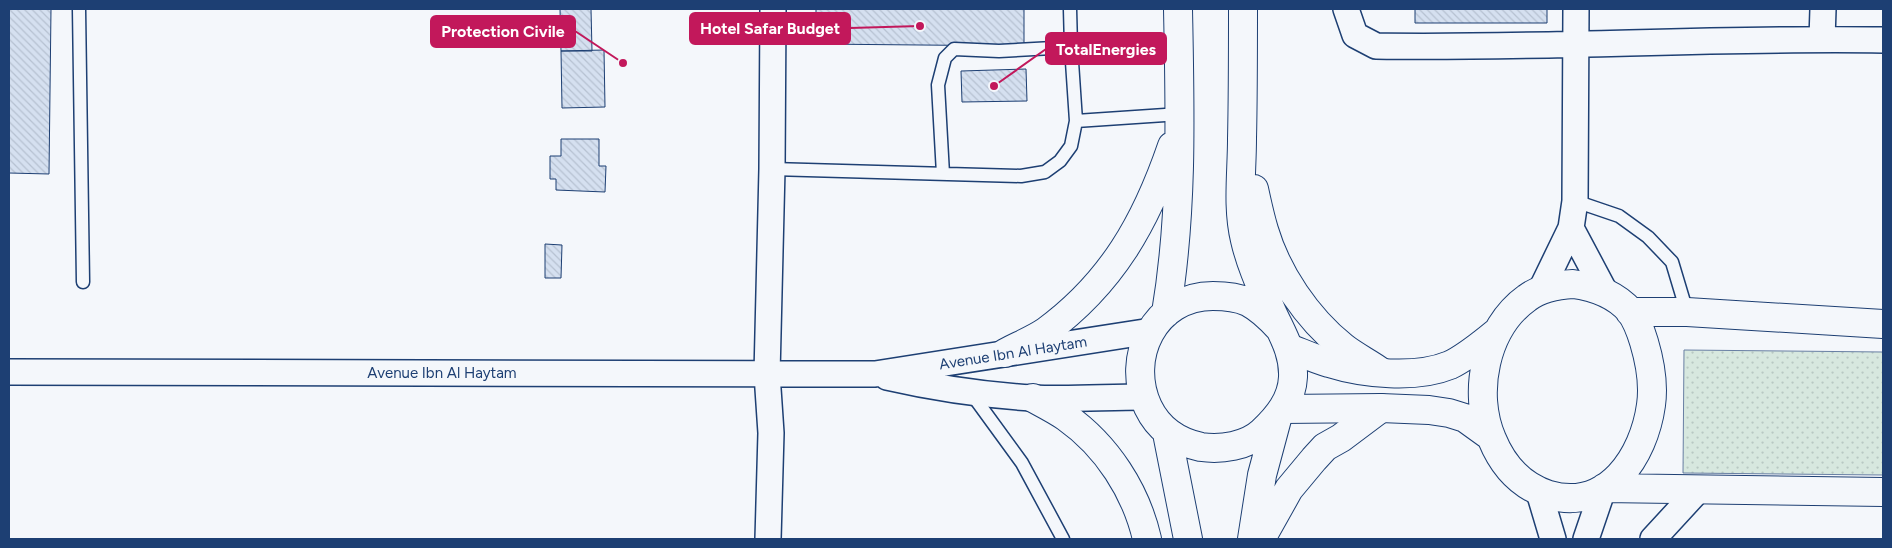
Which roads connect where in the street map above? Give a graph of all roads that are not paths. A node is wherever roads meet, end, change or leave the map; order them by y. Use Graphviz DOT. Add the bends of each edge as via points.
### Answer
graph roads {
  1 [pos="79,9"];
  2 [pos="773,9"];
  3 [pos="1070,9"];
  4 [pos="1178,9"];
  5 [pos="1243,9"];
  6 [pos="1346,9"];
  7 [pos="1576,9"];
  8 [pos="1822,9"];
  9 [pos="1822,39"];
  10 [pos="1883,40"];
  11 [pos="1575,45"];
  12 [pos="1070,47"];
  13 [pos="1180,118"];
  14 [pos="1076,121"];
  15 [pos="1242,138"];
  16 [pos="772,170"];
  17 [pos="943,174"];
  18 [pos="1575,201"];
  19 [pos="1571,228"];
  20 [pos="83,282"];
  21 [pos="1541,290"];
  22 [pos="1605,292"];
  23 [pos="1630,312"];
  24 [pos="1687,312"];
  25 [pos="1158,322"];
  26 [pos="1883,324"];
  27 [pos="1498,332"];
  28 [pos="1284,338"];
  29 [pos="1004,354"];
  30 [pos="9,372"];
  31 [pos="1382,372"];
  32 [pos="767,374"];
  33 [pos="875,374"];
  34 [pos="971,393"];
  35 [pos="1143,397"];
  36 [pos="1033,398"];
  37 [pos="1381,408"];
  38 [pos="1280,414"];
  39 [pos="1167,433"];
  40 [pos="1490,436"];
  41 [pos="1603,489"];
  42 [pos="1699,489"];
  43 [pos="1539,492"];
  44 [pos="1883,492"];
  45 [pos="768,539"];
  46 [pos="1063,539"];
  47 [pos="1147,539"];
  48 [pos="1188,539"];
  49 [pos="1252,539"];
  50 [pos="1261,539"];
  51 [pos="1553,539"];
  52 [pos="1586,539"];
  53 [pos="1653,539"];
  1 -- 20 [label="lane"];
  2 -- 16 [label="street"];
  3 -- 12 [label="lane"];
  4 -- 13 [label="main road"];
  5 -- 15 [label="main road"];
  6 -- 11 [label="street" via="1355,35 1376,46"];
  7 -- 11 [label="street"];
  8 -- 9 [label="street"];
  9 -- 10 [label="street"];
  9 -- 11 [label="street"];
  11 -- 18 [label="street"];
  12 -- 14 [label="lane"];
  12 -- 17 [label="lane" via="954,49 946,58 938,85"];
  13 -- 14 [label="lane"];
  13 -- 25 [label="main road" via="1173,272"];
  13 -- 29 [label="main road" via="1150,202 1118,260 1086,298 1044,333"];
  14 -- 17 [label="lane" via="1071,146 1046,172 1021,176"];
  15 -- 28 [label="main road" via="1244,238 1255,273"];
  15 -- 31 [label="main road" via="1264,230 1290,286 1322,328 1343,347"];
  16 -- 17 [label="lane"];
  16 -- 32 [label="street"];
  18 -- 19 [label="street"];
  18 -- 24 [label="lane" via="1620,216 1648,237 1672,262"];
  19 -- 21 [label="street"];
  19 -- 22 [label="street"];
  21 -- 22 [label="main road" via="1573,284"];
  21 -- 27 [label="main road" via="1515,309"];
  22 -- 23 [label="main road"];
  23 -- 24 [label="main road"];
  23 -- 41 [label="main road" via="1642,334 1649,358 1651,405 1634,458 1621,475"];
  24 -- 26 [label="main road"];
  25 -- 28 [label="main road" via="1184,301 1226,296 1247,301 1265,312"];
  25 -- 29 [label="street, Avenue Ibn Al Haytam"];
  25 -- 35 [label="main road" via="1142,352 1139,375"];
  27 -- 31 [label="main road" via="1450,365 1404,375"];
  27 -- 40 [label="main road" via="1487,357 1483,383 1484,410"];
  28 -- 31 [label="main road" via="1328,363"];
  28 -- 38 [label="main road" via="1293,363 1293,379 1290,395"];
  29 -- 33 [label="street, Avenue Ibn Al Haytam"];
  30 -- 32 [label="street, Avenue Ibn Al Haytam"];
  32 -- 33 [label="street, Avenue Ibn Al Haytam"];
  32 -- 45 [label="street" via="771,433"];
  33 -- 34 [label="street, Avenue Ibn Al Haytam"];
  34 -- 36 [label="street, Avenue Ibn Al Haytam"];
  34 -- 46 [label="lane" via="1022,463"];
  35 -- 36 [label="street, Avenue Ibn Al Haytam"];
  35 -- 39 [label="main road" via="1152,416"];
  36 -- 47 [label="main road" via="1066,418 1099,446 1123,478"];
  37 -- 38 [label="main road"];
  37 -- 40 [label="main road" via="1449,413 1465,418"];
  37 -- 50 [label="main road" via="1325,447 1309,464 1289,489"];
  38 -- 39 [label="main road" via="1259,436 1236,446 1212,449 1188,444"];
  38 -- 49 [label="main road" via="1262,475"];
  39 -- 48 [label="main road"];
  40 -- 43 [label="main road" via="1506,465 1520,481"];
  41 -- 42 [label="main road"];
  41 -- 43 [label="main road" via="1571,498"];
  41 -- 52 [label="street"];
  42 -- 44 [label="main road"];
  42 -- 53 [label="street"];
  43 -- 51 [label="street"];
}
